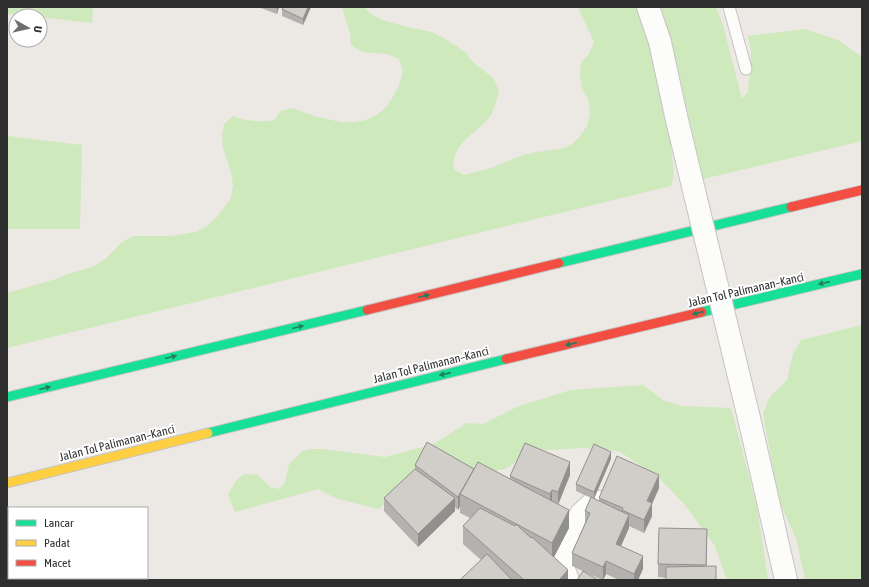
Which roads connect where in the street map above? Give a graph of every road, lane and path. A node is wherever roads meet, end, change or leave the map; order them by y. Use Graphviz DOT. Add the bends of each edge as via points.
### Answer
graph roads {
  1 [pos="648,7"];
  2 [pos="729,7"];
  3 [pos="746,69"];
  4 [pos="862,190"];
  5 [pos="862,274"];
  6 [pos="7,397"];
  7 [pos="7,483"];
  8 [pos="595,501"];
  9 [pos="568,580"];
  10 [pos="786,580"];
  1 -- 10 [label="street, bridge" via="660,42"];
  2 -- 3 [label="lane"];
  6 -- 4 [label="highway, one-way"];
  5 -- 7 [label="highway, Jalan Tol Palimanan–Kanci, one-way" via="423,379"];
  8 -- 9 [label="street" via="581,514 565,548 564,570"];
}
